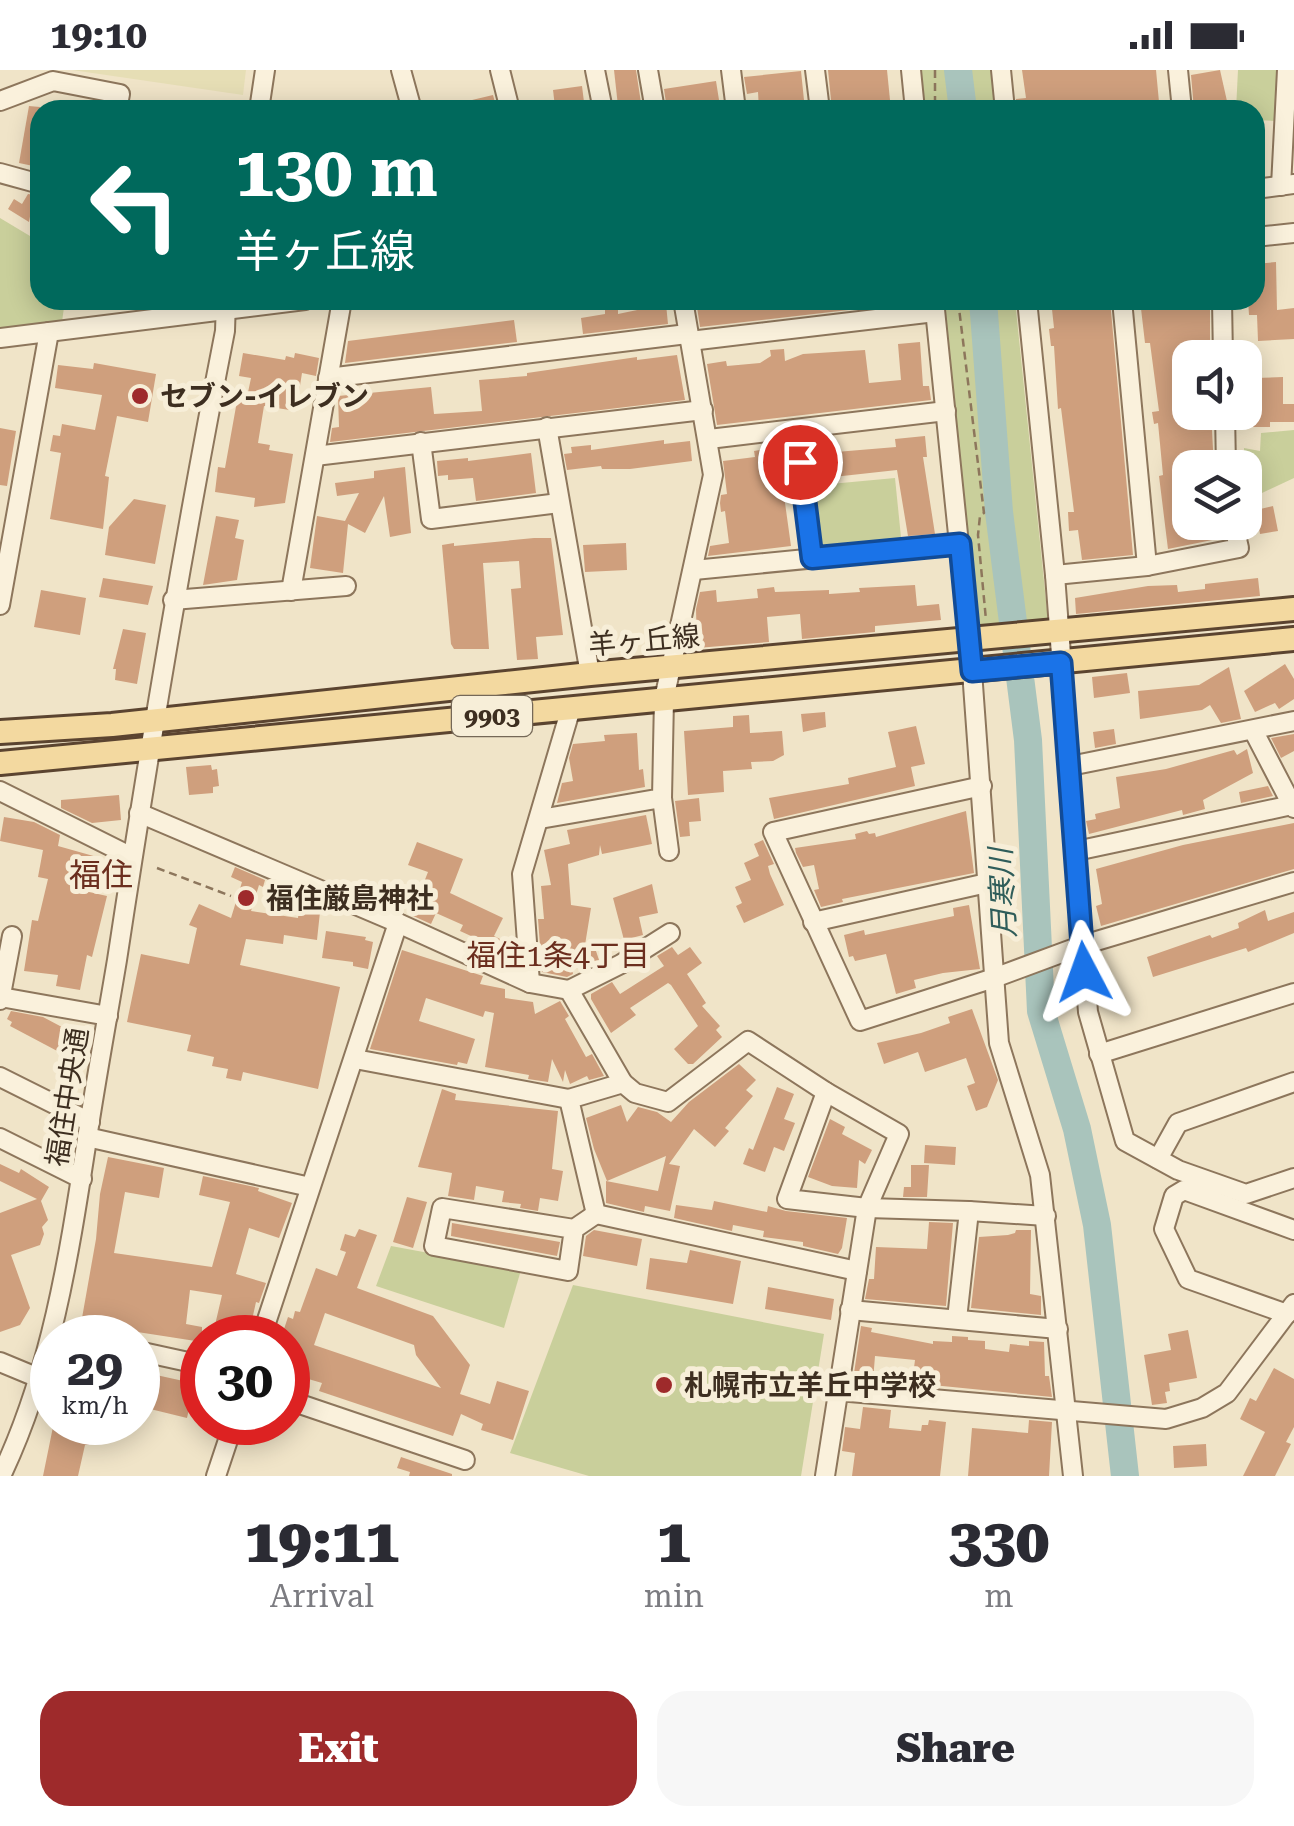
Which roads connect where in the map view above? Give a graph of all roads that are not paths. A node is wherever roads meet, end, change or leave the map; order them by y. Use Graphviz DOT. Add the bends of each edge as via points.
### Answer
graph roads {
  1 [pos="265,70"];
  2 [pos="401,70"];
  3 [pos="500,70"];
  4 [pos="595,70"];
  5 [pos="648,70"];
  6 [pos="732,70"];
  7 [pos="815,70"];
  8 [pos="912,70"];
  9 [pos="1001,70"];
  10 [pos="1178,70"];
  11 [pos="1289,79"];
  12 [pos="0,100"];
  13 [pos="119,100"];
  14 [pos="260,100"];
  15 [pos="409,100"];
  16 [pos="508,100"];
  17 [pos="601,100"];
  18 [pos="652,100"];
  19 [pos="735,100"];
  20 [pos="819,100"];
  21 [pos="914,100"];
  22 [pos="1004,100"];
  23 [pos="1177,100"];
  24 [pos="0,174"];
  25 [pos="30,182"];
  26 [pos="1287,185"];
  27 [pos="1294,233"];
  28 [pos="1265,236"];
  29 [pos="193,310"];
  30 [pos="226,310"];
  31 [pos="340,310"];
  32 [pos="684,310"];
  33 [pos="903,310"];
  34 [pos="934,310"];
  35 [pos="1028,310"];
  36 [pos="1123,310"];
  37 [pos="1222,310"];
  38 [pos="49,332"];
  39 [pos="0,338"];
  40 [pos="688,338"];
  41 [pos="1223,340"];
  42 [pos="328,378"];
  43 [pos="703,410"];
  44 [pos="946,411"];
  45 [pos="547,427"];
  46 [pos="796,429"];
  47 [pos="709,439"];
  48 [pos="421,442"];
  49 [pos="315,456"];
  50 [pos="559,503"];
  51 [pos="1237,540"];
  52 [pos="960,544"];
  53 [pos="812,558"];
  54 [pos="1148,566"];
  55 [pos="694,570"];
  56 [pos="1055,575"];
  57 [pos="346,586"];
  58 [pos="291,591"];
  59 [pos="173,600"];
  60 [pos="0,605"];
  61 [pos="1292,610"];
  62 [pos="1051,634"];
  63 [pos="971,636"];
  64 [pos="1294,640"];
  65 [pos="1053,664"];
  66 [pos="672,667"];
  67 [pos="978,670"];
  68 [pos="590,674"];
  69 [pos="664,699"];
  70 [pos="571,708"];
  71 [pos="156,719"];
  72 [pos="1294,721"];
  73 [pos="1253,730"];
  74 [pos="0,732"];
  75 [pos="150,748"];
  76 [pos="0,762"];
  77 [pos="1070,766"];
  78 [pos="982,786"];
  79 [pos="0,791"];
  80 [pos="662,798"];
  81 [pos="1293,806"];
  82 [pos="139,813"];
  83 [pos="540,819"];
  84 [pos="669,851"];
  85 [pos="1076,851"];
  86 [pos="132,857"];
  87 [pos="1294,882"];
  88 [pos="987,884"];
  89 [pos="813,922"];
  90 [pos="398,923"];
  91 [pos="670,933"];
  92 [pos="12,936"];
  93 [pos="1077,947"];
  94 [pos="2,974"];
  95 [pos="994,978"];
  96 [pos="530,983"];
  97 [pos="568,990"];
  98 [pos="1294,993"];
  99 [pos="0,998"];
  100 [pos="108,1016"];
  101 [pos="1098,1054"];
  102 [pos="354,1058"];
  103 [pos="0,1078"];
  104 [pos="1294,1082"];
  105 [pos="623,1084"];
  106 [pos="826,1092"];
  107 [pos="569,1099"];
  108 [pos="89,1129"];
  109 [pos="0,1138"];
  110 [pos="1158,1159"];
  111 [pos="1294,1178"];
  112 [pos="82,1179"];
  113 [pos="310,1188"];
  114 [pos="867,1208"];
  115 [pos="968,1211"];
  116 [pos="596,1214"];
  117 [pos="1046,1216"];
  118 [pos="574,1229"];
  119 [pos="1294,1230"];
  120 [pos="858,1271"];
  121 [pos="1290,1309"];
  122 [pos="850,1310"];
  123 [pos="57,1315"];
  124 [pos="269,1315"];
  125 [pos="957,1319"];
  126 [pos="1058,1329"];
  127 [pos="0,1362"];
  128 [pos="30,1374"];
  129 [pos="838,1391"];
  130 [pos="310,1407"];
  131 [pos="30,1412"];
  132 [pos="1074,1412"];
  133 [pos="226,1445"];
  134 [pos="465,1460"];
  135 [pos="1,1476"];
  136 [pos="216,1476"];
  137 [pos="825,1476"];
  138 [pos="1073,1476"];
  1 -- 14 [label="street"];
  2 -- 15 [label="street"];
  3 -- 16 [label="street"];
  4 -- 17 [label="street"];
  5 -- 18 [label="street"];
  6 -- 19 [label="street"];
  7 -- 20 [label="street"];
  8 -- 21 [label="street"];
  9 -- 22 [label="street"];
  10 -- 23 [label="street"];
  11 -- 26 [label="street"];
  12 -- 13 [label="street" via="53,81 120,94"];
  24 -- 25 [label="street"];
  27 -- 28 [label="street"];
  29 -- 38 [label="street"];
  30 -- 59 [label="street, 福住中央通"];
  31 -- 42 [label="street"];
  32 -- 40 [label="street"];
  33 -- 40 [label="street"];
  34 -- 44 [label="street"];
  35 -- 56 [label="street"];
  36 -- 54 [label="street"];
  37 -- 41 [label="street"];
  38 -- 39 [label="street"];
  38 -- 60 [label="street"];
  40 -- 42 [label="street"];
  40 -- 43 [label="street"];
  42 -- 49 [label="street"];
  43 -- 45 [label="street"];
  43 -- 47 [label="street"];
  44 -- 46 [label="street"];
  44 -- 52 [label="street"];
  45 -- 48 [label="street"];
  45 -- 50 [label="street"];
  46 -- 47 [label="street"];
  46 -- 53 [label="street"];
  47 -- 55 [label="street" via="713,475"];
  48 -- 49 [label="street"];
  48 -- 50 [label="street" via="431,519"];
  49 -- 58 [label="street"];
  50 -- 68 [label="street"];
  51 -- 54 [label="street" via="1239,548"];
  52 -- 53 [label="street"];
  52 -- 63 [label="street"];
  53 -- 55 [label="street"];
  54 -- 56 [label="street"];
  55 -- 66 [label="street"];
  56 -- 62 [label="street"];
  57 -- 58 [label="street"];
  58 -- 59 [label="street"];
  59 -- 71 [label="street, 福住中央通"];
  61 -- 62 [label="main road, 羊ヶ丘線 / 9903"];
  61 -- 64 [label="street"];
  62 -- 63 [label="main road, 羊ヶ丘線 / 9903"];
  62 -- 65 [label="street"];
  63 -- 66 [label="main road, 羊ヶ丘線 / 9903"];
  63 -- 67 [label="street"];
  64 -- 65 [label="main road, 9903"];
  65 -- 67 [label="main road, 9903"];
  65 -- 77 [label="street"];
  66 -- 68 [label="main road, 羊ヶ丘線 / 9903"];
  66 -- 69 [label="street"];
  67 -- 69 [label="main road, 9903"];
  67 -- 78 [label="street"];
  68 -- 71 [label="main road, 羊ヶ丘線 / 9903"];
  69 -- 70 [label="main road, 9903"];
  69 -- 80 [label="street"];
  70 -- 75 [label="main road, 9903"];
  70 -- 83 [label="street"];
  71 -- 74 [label="main road, 羊ヶ丘線 / 9903"];
  71 -- 75 [label="street, 福住中央通"];
  72 -- 73 [label="street"];
  73 -- 77 [label="street"];
  73 -- 81 [label="street"];
  75 -- 76 [label="main road, 9903"];
  75 -- 82 [label="street, 福住中央通"];
  77 -- 85 [label="street"];
  78 -- 88 [label="street"];
  78 -- 89 [label="street" via="773,832"];
  79 -- 86 [label="street"];
  80 -- 83 [label="street"];
  80 -- 84 [label="street"];
  81 -- 85 [label="street"];
  82 -- 86 [label="street, 福住中央通"];
  82 -- 90 [label="street"];
  83 -- 96 [label="street" via="522,874"];
  85 -- 93 [label="street"];
  86 -- 100 [label="street, 福住中央通"];
  87 -- 93 [label="street"];
  88 -- 89 [label="street"];
  88 -- 95 [label="street"];
  89 -- 95 [label="street" via="860,1021"];
  90 -- 96 [label="street"];
  90 -- 102 [label="street"];
  91 -- 97 [label="street"];
  92 -- 94 [label="street"];
  93 -- 95 [label="street"];
  93 -- 101 [label="street"];
  94 -- 99 [label="street"];
  95 -- 117 [label="street" via="999,1044 1040,1175"];
  96 -- 97 [label="street"];
  97 -- 105 [label="street"];
  98 -- 101 [label="street"];
  99 -- 100 [label="street"];
  100 -- 108 [label="street, 福住中央通"];
  101 -- 110 [label="street" via="1125,1141"];
  102 -- 107 [label="street"];
  102 -- 113 [label="street"];
  103 -- 108 [label="street"];
  104 -- 110 [label="street" via="1178,1123"];
  105 -- 106 [label="street" via="668,1102 748,1041"];
  105 -- 107 [label="street"];
  106 -- 114 [label="street" via="899,1134"];
  106 -- 114 [label="street" via="788,1200"];
  107 -- 116 [label="street"];
  108 -- 112 [label="street, 福住中央通"];
  108 -- 113 [label="street"];
  109 -- 112 [label="street"];
  110 -- 111 [label="street" via="1246,1194"];
  112 -- 123 [label="street, 福住中央通"];
  113 -- 124 [label="street"];
  114 -- 115 [label="street"];
  114 -- 120 [label="street"];
  115 -- 117 [label="street"];
  115 -- 125 [label="street"];
  116 -- 118 [label="street"];
  116 -- 120 [label="street"];
  117 -- 126 [label="street"];
  118 -- 118 [label="street" via="568,1272 434,1246 442,1208"];
  119 -- 121 [label="street" via="1184,1190 1174,1196 1164,1229 1188,1280"];
  120 -- 122 [label="street"];
  121 -- 132 [label="street" via="1227,1393 1202,1408 1166,1419"];
  122 -- 125 [label="street"];
  122 -- 129 [label="street"];
  125 -- 126 [label="street"];
  126 -- 132 [label="street"];
  127 -- 128 [label="street"];
  129 -- 132 [label="street"];
  129 -- 137 [label="street"];
  130 -- 134 [label="street"];
  131 -- 135 [label="street, 福住中央通"];
  132 -- 138 [label="street"];
  133 -- 136 [label="street"];
}
